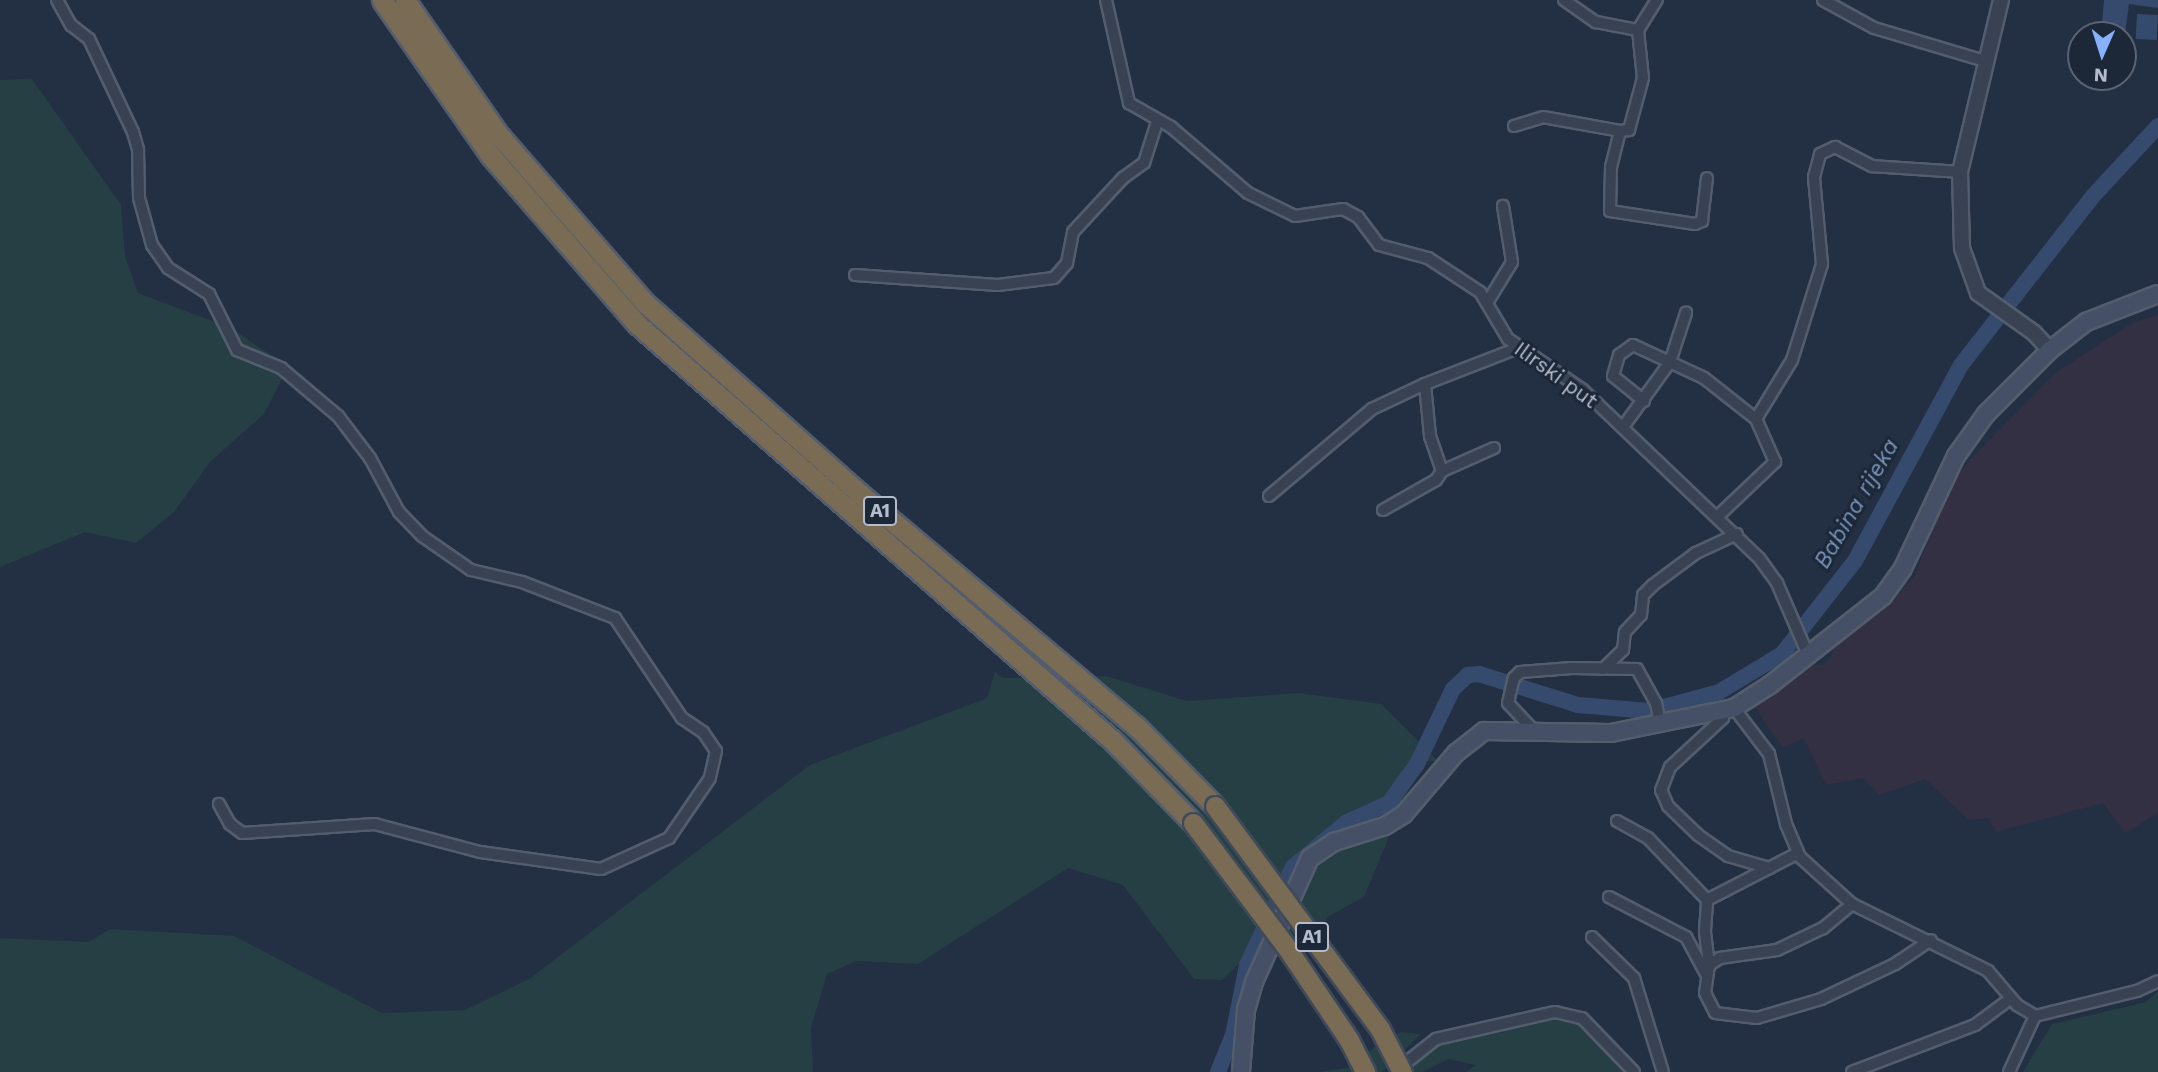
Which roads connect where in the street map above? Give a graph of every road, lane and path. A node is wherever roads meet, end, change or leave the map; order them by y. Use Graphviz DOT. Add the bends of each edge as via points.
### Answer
graph roads {
  1 [pos="57,0"];
  2 [pos="382,0"];
  3 [pos="405,0"];
  4 [pos="1106,0"];
  5 [pos="1564,0"];
  6 [pos="1657,0"];
  7 [pos="1823,0"];
  8 [pos="2001,0"];
  9 [pos="1638,30"];
  10 [pos="1985,61"];
  11 [pos="439,67"];
  12 [pos="1157,122"];
  13 [pos="1514,126"];
  14 [pos="1620,131"];
  15 [pos="1960,172"];
  16 [pos="1707,178"];
  17 [pos="1503,206"];
  18 [pos="855,275"];
  19 [pos="2158,294"];
  20 [pos="1487,303"];
  21 [pos="1686,313"];
  22 [pos="2086,322"];
  23 [pos="2034,332"];
  24 [pos="1518,348"];
  25 [pos="2050,350"];
  26 [pos="1670,362"];
  27 [pos="1425,384"];
  28 [pos="1644,401"];
  29 [pos="1756,419"];
  30 [pos="1623,427"];
  31 [pos="1494,448"];
  32 [pos="1442,471"];
  33 [pos="1269,496"];
  34 [pos="1383,510"];
  35 [pos="1718,516"];
  36 [pos="1737,534"];
  37 [pos="1805,650"];
  38 [pos="1603,670"];
  39 [pos="1729,709"];
  40 [pos="1659,719"];
  41 [pos="1534,731"];
  42 [pos="219,804"];
  43 [pos="1617,821"];
  44 [pos="1798,853"];
  45 [pos="1769,868"];
  46 [pos="1609,897"];
  47 [pos="1707,900"];
  48 [pos="1852,904"];
  49 [pos="1592,937"];
  50 [pos="1931,940"];
  51 [pos="1708,971"];
  52 [pos="2158,981"];
  53 [pos="2010,999"];
  54 [pos="2035,1016"];
  55 [pos="1241,1072"];
  56 [pos="1365,1072"];
  57 [pos="1394,1072"];
  58 [pos="1402,1072"];
  59 [pos="1634,1072"];
  60 [pos="1663,1072"];
  61 [pos="1852,1072"];
  62 [pos="2009,1072"];
  1 -- 42 [label="street" via="71,25 89,39 133,132 139,198 152,245 168,268 209,294 237,350 281,368 338,416 370,458 400,512 422,536 471,570 522,582 615,618 682,718 703,732 716,751 710,778 669,838 601,869 480,852 375,824 242,833 230,824"];
  2 -- 11 [label="highway, A1"];
  3 -- 11 [label="highway, A1"];
  4 -- 12 [label="street, Ilirski put" via="1129,103"];
  5 -- 9 [label="street" via="1596,22"];
  6 -- 9 [label="street"];
  7 -- 10 [label="street" via="1874,28"];
  8 -- 10 [label="street"];
  9 -- 14 [label="street" via="1643,78 1629,130"];
  10 -- 15 [label="street"];
  11 -- 56 [label="highway, A1, bridge" via="541,218 637,324 1113,741 1193,823 1285,945 1349,1040"];
  11 -- 58 [label="highway, A1, bridge" via="645,303 859,493 1138,727 1215,806 1380,1030"];
  12 -- 18 [label="street" via="1144,163 1123,178 1073,232 1067,263 1054,278 999,285"];
  12 -- 20 [label="street, Ilirski put" via="1171,127 1248,192 1295,216 1343,209 1358,217 1379,245 1428,258 1480,292"];
  13 -- 14 [label="street" via="1543,117"];
  14 -- 16 [label="street" via="1611,167 1610,211 1695,224 1702,221"];
  15 -- 23 [label="street" via="1962,248 1978,293"];
  15 -- 29 [label="street" via="1872,166 1835,147 1820,154 1814,177 1822,264 1792,360"];
  17 -- 20 [label="street" via="1512,262"];
  19 -- 22 [label="main road"];
  20 -- 24 [label="street, Ilirski put"];
  21 -- 26 [label="street"];
  22 -- 23 [label="street" via="2052,335"];
  22 -- 25 [label="main road"];
  23 -- 25 [label="street"];
  24 -- 27 [label="street"];
  24 -- 30 [label="street, Ilirski put" via="1583,390"];
  25 -- 37 [label="main road" via="1969,435 1903,568 1883,596"];
  26 -- 28 [label="street"];
  26 -- 28 [label="street" via="1633,345 1623,348 1615,366 1615,381"];
  26 -- 29 [label="street" via="1704,378"];
  27 -- 32 [label="street" via="1430,436"];
  27 -- 33 [label="street" via="1372,409"];
  28 -- 30 [label="street"];
  29 -- 35 [label="street" via="1774,465"];
  30 -- 35 [label="street, Ilirski put" via="1678,485"];
  31 -- 32 [label="street"];
  32 -- 34 [label="street" via="1436,480"];
  35 -- 36 [label="street, Ilirski put"];
  36 -- 37 [label="street, Ilirski put" via="1777,583"];
  36 -- 38 [label="street" via="1696,553 1653,584 1643,595 1641,615 1625,632 1623,650"];
  37 -- 39 [label="main road"];
  38 -- 40 [label="street" via="1637,669 1656,703"];
  38 -- 41 [label="street" via="1528,671 1511,683 1508,703"];
  39 -- 40 [label="main road"];
  39 -- 44 [label="street" via="1769,754"];
  39 -- 45 [label="street" via="1670,767 1661,790 1668,806 1698,835 1728,856"];
  40 -- 41 [label="main road" via="1611,733"];
  41 -- 55 [label="main road" via="1506,728 1472,737 1404,814 1385,826 1323,847 1310,858 1254,982 1246,1010"];
  43 -- 47 [label="street" via="1648,838"];
  44 -- 45 [label="street"];
  44 -- 48 [label="street" via="1827,887"];
  45 -- 47 [label="street"];
  46 -- 51 [label="street" via="1686,937"];
  47 -- 51 [label="street"];
  48 -- 50 [label="street"];
  48 -- 51 [label="street" via="1823,928 1777,950 1720,958"];
  49 -- 60 [label="street" via="1634,978"];
  50 -- 51 [label="street" via="1895,964 1821,999 1757,1018 1715,1013 1706,993"];
  50 -- 53 [label="street" via="1988,971"];
  52 -- 54 [label="street"];
  53 -- 54 [label="street"];
  53 -- 61 [label="street" via="1975,1025"];
  54 -- 62 [label="street"];
  57 -- 59 [label="street" via="1436,1039 1555,1012 1582,1018"];
}
